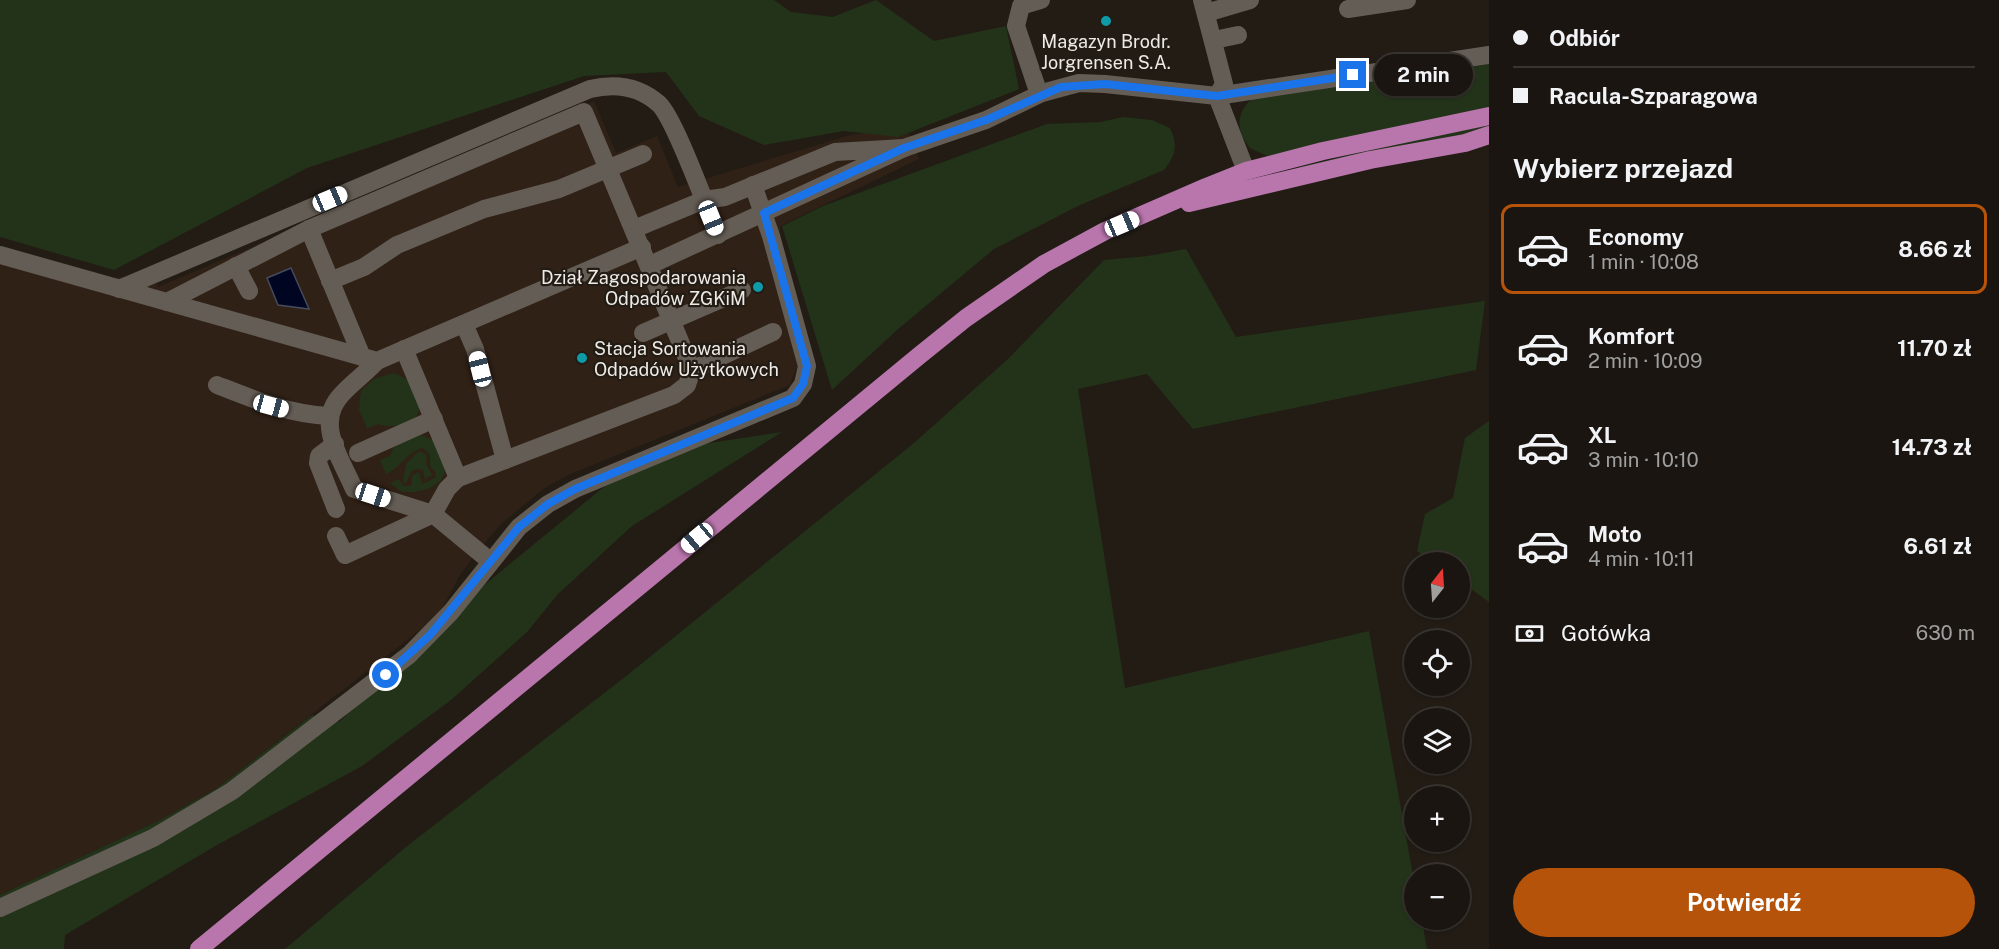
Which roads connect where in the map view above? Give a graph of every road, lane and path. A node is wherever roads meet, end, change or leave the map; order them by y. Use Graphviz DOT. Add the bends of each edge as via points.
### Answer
graph roads {
  1 [pos="1041,0"];
  2 [pos="1250,0"];
  3 [pos="1407,0"];
  4 [pos="1021,3"];
  5 [pos="1204,7"];
  6 [pos="1348,9"];
  7 [pos="1238,35"];
  8 [pos="1214,40"];
  9 [pos="1489,55"];
  10 [pos="1039,94"];
  11 [pos="1217,96"];
  12 [pos="1489,116"];
  13 [pos="1489,135"];
  14 [pos="904,148"];
  15 [pos="643,154"];
  16 [pos="608,168"];
  17 [pos="1246,171"];
  18 [pos="753,185"];
  19 [pos="704,201"];
  20 [pos="1155,210"];
  21 [pos="764,213"];
  22 [pos="309,229"];
  23 [pos="634,229"];
  24 [pos="718,235"];
  25 [pos="642,247"];
  26 [pos="0,255"];
  27 [pos="650,265"];
  28 [pos="236,266"];
  29 [pos="330,281"];
  30 [pos="119,289"];
  31 [pos="742,290"];
  32 [pos="249,291"];
  33 [pos="167,302"];
  34 [pos="672,321"];
  35 [pos="464,324"];
  36 [pos="773,332"];
  37 [pos="643,333"];
  38 [pos="404,350"];
  39 [pos="370,359"];
  40 [pos="692,370"];
  41 [pos="217,386"];
  42 [pos="329,416"];
  43 [pos="434,419"];
  44 [pos="335,444"];
  45 [pos="358,453"];
  46 [pos="506,460"];
  47 [pos="458,478"];
  48 [pos="336,508"];
  49 [pos="433,514"];
  50 [pos="336,536"];
  51 [pos="490,561"];
  52 [pos="0,908"];
  53 [pos="199,949"];
  1 -- 4 [label="street"];
  2 -- 5 [label="street"];
  3 -- 6 [label="street"];
  4 -- 10 [label="street" via="1016,26"];
  5 -- 8 [label="street"];
  7 -- 8 [label="street"];
  8 -- 11 [label="street" via="1224,84"];
  9 -- 11 [label="street"];
  10 -- 11 [label="street" via="1088,83"];
  10 -- 14 [label="street" via="986,120"];
  11 -- 17 [label="street"];
  12 -- 17 [label="main road"];
  13 -- 20 [label="main road"];
  14 -- 18 [label="street" via="835,152"];
  14 -- 21 [label="street"];
  15 -- 16 [label="street"];
  16 -- 22 [label="street" via="584,112"];
  16 -- 23 [label="street"];
  16 -- 29 [label="street" via="559,189 484,208 397,245 363,267"];
  17 -- 20 [label="main road"];
  18 -- 19 [label="street"];
  18 -- 21 [label="street"];
  19 -- 23 [label="street"];
  19 -- 24 [label="street"];
  19 -- 30 [label="street" via="660,105 627,86 606,85"];
  20 -- 53 [label="main road" via="1044,264 966,318"];
  21 -- 24 [label="street"];
  21 -- 51 [label="street" via="807,366 803,384 793,398 575,489 519,527"];
  22 -- 28 [label="street"];
  22 -- 29 [label="street"];
  23 -- 25 [label="street"];
  24 -- 27 [label="street"];
  25 -- 27 [label="street"];
  25 -- 35 [label="street"];
  26 -- 30 [label="street"];
  27 -- 34 [label="street"];
  28 -- 32 [label="street"];
  28 -- 33 [label="street"];
  29 -- 39 [label="street"];
  30 -- 33 [label="street"];
  31 -- 34 [label="street"];
  33 -- 39 [label="street"];
  34 -- 37 [label="street"];
  34 -- 40 [label="street"];
  35 -- 38 [label="street"];
  35 -- 46 [label="street" via="475,349"];
  36 -- 40 [label="street"];
  38 -- 39 [label="street"];
  38 -- 43 [label="street"];
  39 -- 42 [label="street"];
  40 -- 46 [label="street" via="687,385 674,395"];
  41 -- 42 [label="street" via="281,409"];
  42 -- 44 [label="street" via="327,426"];
  43 -- 45 [label="street"];
  43 -- 47 [label="street"];
  44 -- 48 [label="street" via="319,456 318,463"];
  44 -- 49 [label="street" via="354,489"];
  46 -- 47 [label="street"];
  47 -- 49 [label="street"];
  49 -- 50 [label="street" via="345,555"];
  49 -- 51 [label="street"];
  51 -- 52 [label="street" via="451,612 409,655 232,791 153,838"];
}
